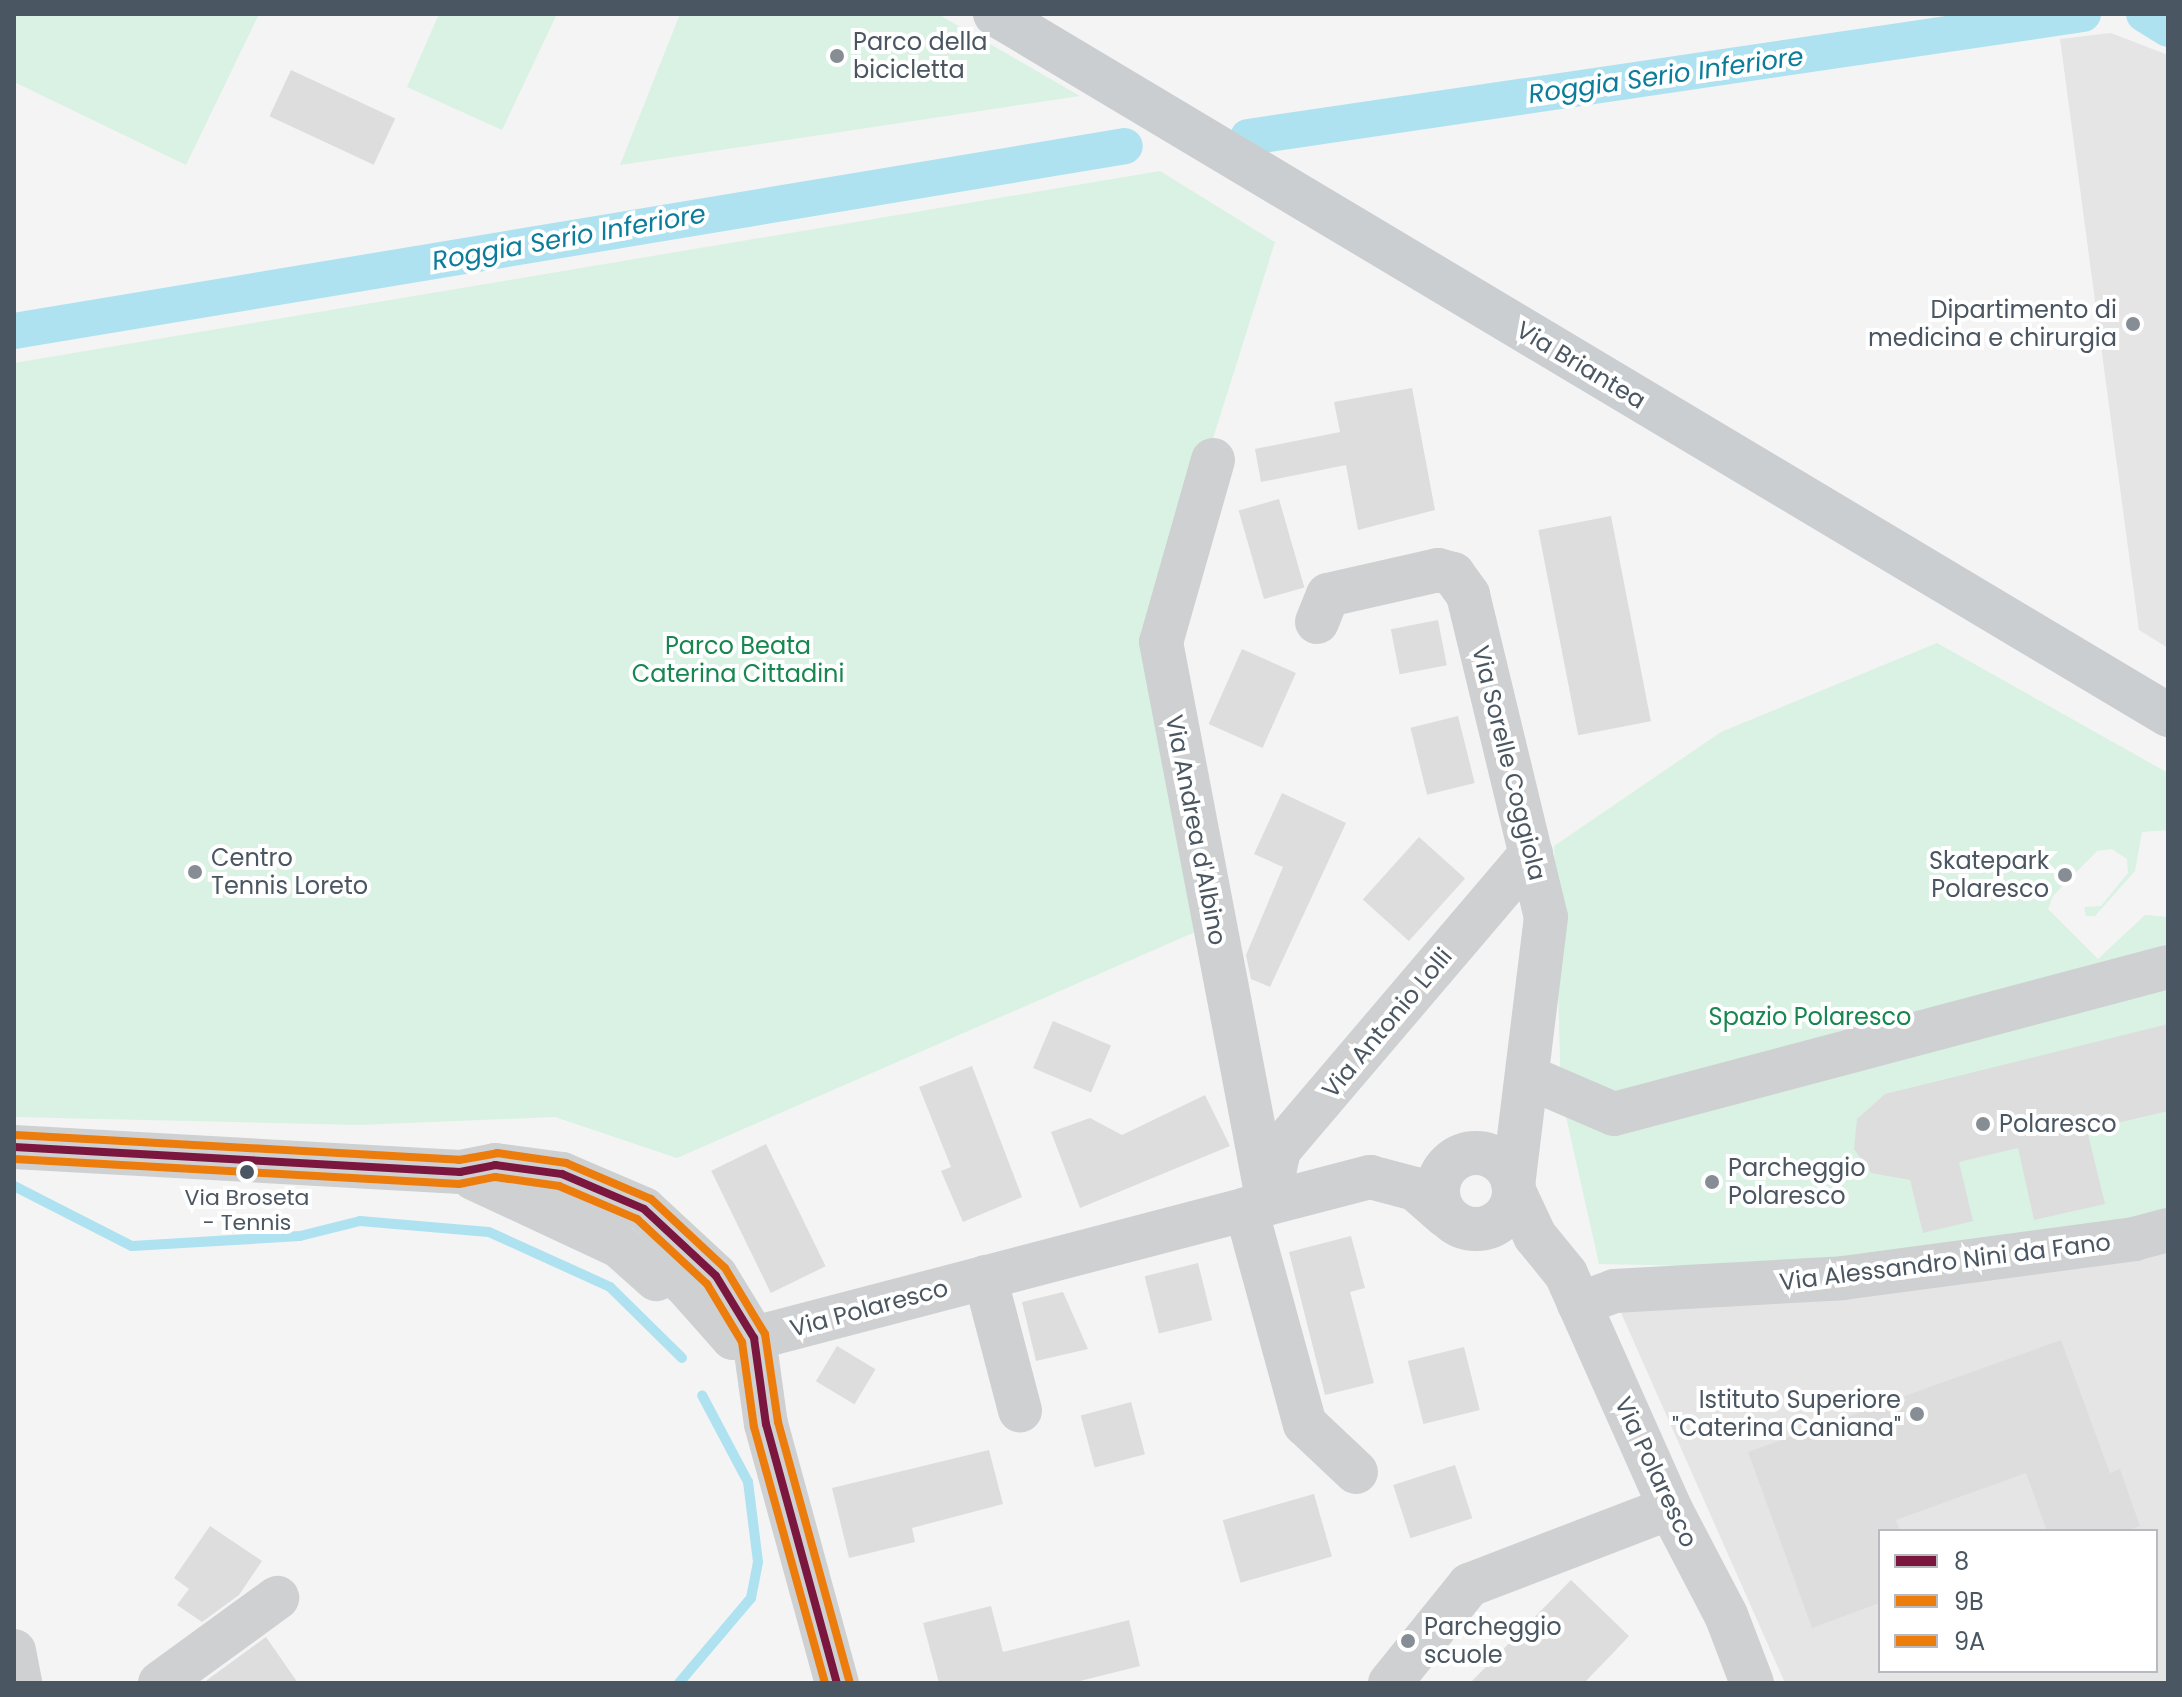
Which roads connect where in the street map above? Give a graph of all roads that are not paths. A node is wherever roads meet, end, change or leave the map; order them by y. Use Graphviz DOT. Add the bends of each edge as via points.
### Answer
graph roads {
  1 [pos="995,14"];
  2 [pos="1213,460"];
  3 [pos="1317,622"];
  4 [pos="2168,715"];
  5 [pos="1531,854"];
  6 [pos="2168,967"];
  7 [pos="1528,1096"];
  8 [pos="14,1147"];
  9 [pos="1468,1153"];
  10 [pos="460,1172"];
  11 [pos="1370,1177"];
  12 [pos="1514,1188"];
  13 [pos="1257,1206"];
  14 [pos="1459,1223"];
  15 [pos="2168,1230"];
  16 [pos="1556,1262"];
  17 [pos="985,1277"];
  18 [pos="1579,1304"];
  19 [pos="738,1345"];
  20 [pos="1020,1410"];
  21 [pos="1356,1472"];
  22 [pos="1670,1508"];
  23 [pos="277,1598"];
  24 [pos="14,1651"];
  25 [pos="20,1683"];
  26 [pos="160,1683"];
  27 [pos="837,1683"];
  28 [pos="1390,1683"];
  29 [pos="1752,1683"];
  1 -- 4 [label="main road, Via Briantea"];
  2 -- 13 [label="street, Via Andrea d'Albino" via="1161,642"];
  3 -- 5 [label="street, Via Sorelle Coggiola" via="1328,595 1438,570 1462,582"];
  5 -- 7 [label="street, Via Sorelle Coggiola" via="1546,917"];
  5 -- 13 [label="street, Via Antonio Lolli" via="1279,1150"];
  6 -- 7 [label="street" via="1614,1114"];
  7 -- 9 [label="street" via="1500,1142"];
  7 -- 12 [label="street, Via Sorelle Coggiola" via="1517,1136"];
  8 -- 10 [label="street"];
  9 -- 11 [label="street"];
  9 -- 12 [label="street, Via Polaresco" via="1496,1159"];
  9 -- 14 [label="street" via="1446,1166 1437,1185"];
  10 -- 19 [label="street" via="663,1265"];
  10 -- 19 [label="street" via="495,1165 562,1174 644,1209 716,1276"];
  11 -- 13 [label="street, Via Polaresco"];
  11 -- 14 [label="street, Via Polaresco" via="1415,1189"];
  12 -- 14 [label="street" via="1505,1216 1496,1224"];
  12 -- 16 [label="street, Via Polaresco" via="1535,1236"];
  13 -- 17 [label="street, Via Polaresco"];
  13 -- 21 [label="street" via="1305,1424"];
  14 -- 16 [label="street, Via Polaresco" via="1519,1236"];
  15 -- 18 [label="street, Via Alessandro Nini da Fano" via="1843,1278 1614,1291"];
  16 -- 18 [label="street, Via Polaresco"];
  17 -- 19 [label="street, Via Polaresco"];
  17 -- 20 [label="street"];
  18 -- 22 [label="street, Via Polaresco"];
  19 -- 27 [label="street" via="766,1424"];
  22 -- 28 [label="street" via="1469,1585"];
  22 -- 29 [label="street, Via Polaresco" via="1726,1615"];
  23 -- 26 [label="street"];
  24 -- 25 [label="street"];
}
